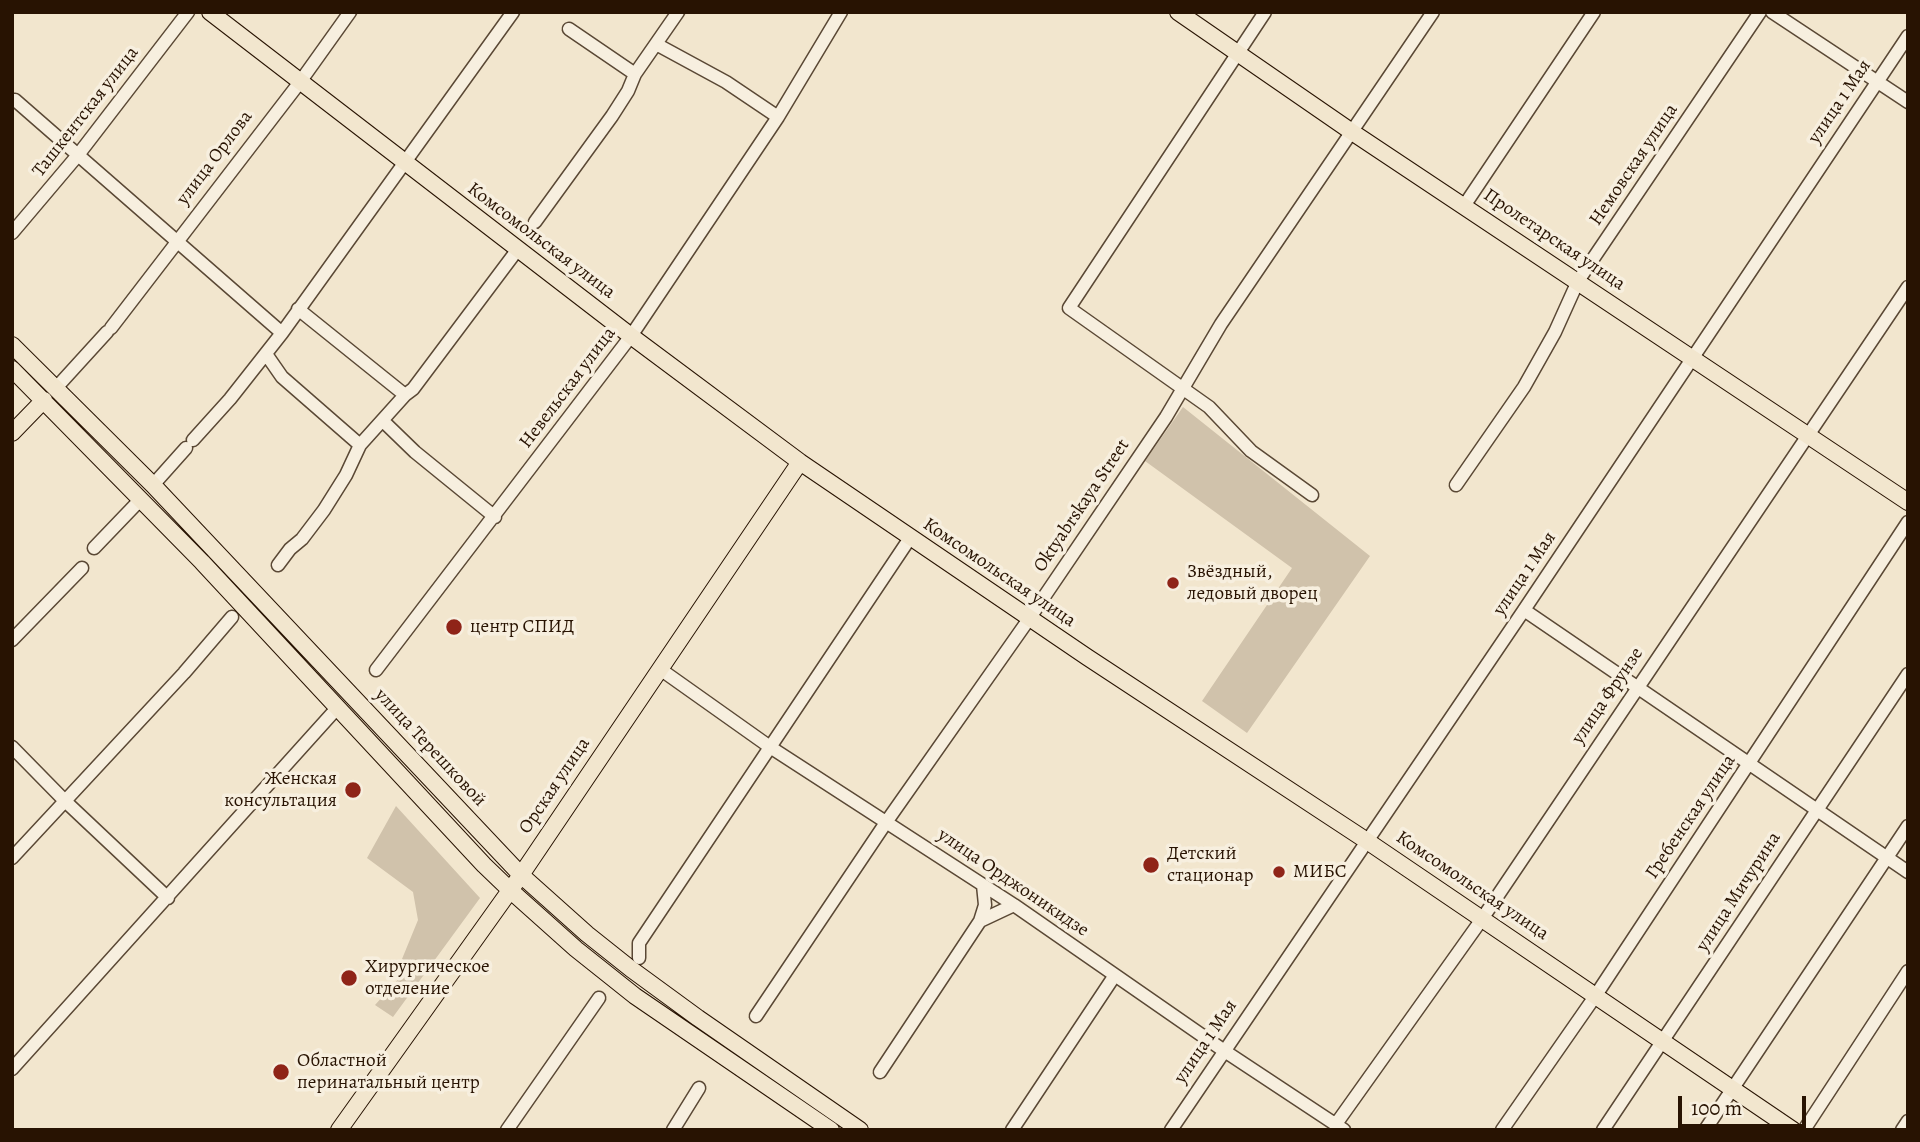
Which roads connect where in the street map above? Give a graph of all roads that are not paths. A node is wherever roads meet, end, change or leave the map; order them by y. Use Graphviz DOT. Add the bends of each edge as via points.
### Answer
graph roads {
  1 [pos="188,12"];
  2 [pos="210,12"];
  3 [pos="350,12"];
  4 [pos="513,12"];
  5 [pos="678,12"];
  6 [pos="841,12"];
  7 [pos="1178,12"];
  8 [pos="1265,12"];
  9 [pos="1433,12"];
  10 [pos="1594,12"];
  11 [pos="1760,12"];
  12 [pos="1772,12"];
  13 [pos="569,29"];
  14 [pos="1908,36"];
  15 [pos="656,44"];
  16 [pos="1237,53"];
  17 [pos="635,74"];
  18 [pos="300,82"];
  19 [pos="1877,82"];
  20 [pos="15,100"];
  21 [pos="1908,102"];
  22 [pos="778,117"];
  23 [pos="1352,132"];
  24 [pos="78,155"];
  25 [pos="406,164"];
  26 [pos="1464,206"];
  27 [pos="535,222"];
  28 [pos="12,233"];
  29 [pos="178,242"];
  30 [pos="518,249"];
  31 [pos="1578,281"];
  32 [pos="1908,287"];
  33 [pos="298,309"];
  34 [pos="282,333"];
  35 [pos="631,336"];
  36 [pos="12,345"];
  37 [pos="266,354"];
  38 [pos="1693,358"];
  39 [pos="12,369"];
  40 [pos="56,388"];
  41 [pos="1182,390"];
  42 [pos="405,395"];
  43 [pos="44,400"];
  44 [pos="383,421"];
  45 [pos="12,433"];
  46 [pos="1808,434"];
  47 [pos="360,445"];
  48 [pos="800,462"];
  49 [pos="152,485"];
  50 [pos="1456,485"];
  51 [pos="1312,495"];
  52 [pos="141,499"];
  53 [pos="1908,502"];
  54 [pos="495,517"];
  55 [pos="1908,522"];
  56 [pos="910,538"];
  57 [pos="94,548"];
  58 [pos="278,565"];
  59 [pos="82,568"];
  60 [pos="1524,610"];
  61 [pos="232,617"];
  62 [pos="1030,618"];
  63 [pos="12,640"];
  64 [pos="660,669"];
  65 [pos="376,670"];
  66 [pos="1908,674"];
  67 [pos="1637,687"];
  68 [pos="338,707"];
  69 [pos="12,747"];
  70 [pos="770,747"];
  71 [pos="1748,764"];
  72 [pos="65,801"];
  73 [pos="1815,810"];
  74 [pos="887,821"];
  75 [pos="1908,826"];
  76 [pos="1367,841"];
  77 [pos="12,858"];
  78 [pos="1886,858"];
  79 [pos="1908,872"];
  80 [pos="521,874"];
  81 [pos="984,885"];
  82 [pos="510,890"];
  83 [pos="168,898"];
  84 [pos="1014,905"];
  85 [pos="1482,919"];
  86 [pos="980,921"];
  87 [pos="639,958"];
  88 [pos="1908,971"];
  89 [pos="1115,975"];
  90 [pos="1596,995"];
  91 [pos="599,999"];
  92 [pos="756,1016"];
  93 [pos="1664,1042"];
  94 [pos="1223,1050"];
  95 [pos="12,1069"];
  96 [pos="880,1072"];
  97 [pos="699,1088"];
  98 [pos="1733,1088"];
  99 [pos="1908,1121"];
  100 [pos="345,1128"];
  101 [pos="1341,1128"];
  102 [pos="507,1130"];
  103 [pos="673,1130"];
  104 [pos="831,1130"];
  105 [pos="860,1130"];
  106 [pos="1012,1130"];
  107 [pos="1171,1130"];
  108 [pos="1502,1130"];
  109 [pos="1603,1130"];
  110 [pos="1705,1130"];
  111 [pos="1793,1130"];
  112 [pos="1804,1130"];
  113 [pos="1902,1130"];
  1 -- 24 [label="street, Ташкентская улица"];
  2 -- 18 [label="main road, Комсомольская улица"];
  3 -- 18 [label="street, улица Орлова"];
  4 -- 25 [label="street"];
  5 -- 15 [label="street"];
  6 -- 22 [label="street, Невельская улица"];
  7 -- 16 [label="main road, Пролетарская улица"];
  8 -- 16 [label="street"];
  9 -- 23 [label="street, Oktyabrskaya Street"];
  10 -- 26 [label="street"];
  11 -- 31 [label="street, Немовская улица"];
  12 -- 19 [label="street"];
  13 -- 17 [label="street"];
  14 -- 19 [label="street, улица 1 Мая"];
  15 -- 17 [label="street"];
  15 -- 22 [label="street"];
  16 -- 23 [label="main road, Пролетарская улица"];
  16 -- 41 [label="street" via="1069,308"];
  17 -- 27 [label="street" via="612,116"];
  18 -- 25 [label="main road, Комсомольская улица"];
  18 -- 29 [label="street, улица Орлова"];
  19 -- 21 [label="street"];
  19 -- 38 [label="street, улица 1 Мая"];
  20 -- 24 [label="street"];
  22 -- 35 [label="street, Невельская улица"];
  23 -- 26 [label="main road, Пролетарская улица"];
  23 -- 41 [label="street, Oktyabrskaya Street" via="1221,324"];
  24 -- 28 [label="street, Ташкентская улица"];
  24 -- 29 [label="street"];
  25 -- 30 [label="main road, Комсомольская улица"];
  25 -- 33 [label="street"];
  26 -- 31 [label="main road, Пролетарская улица"];
  29 -- 34 [label="street"];
  29 -- 40 [label="street, улица Орлова"];
  30 -- 35 [label="main road, Комсомольская улица"];
  30 -- 42 [label="street"];
  31 -- 38 [label="main road, Пролетарская улица"];
  31 -- 50 [label="street, Немовская улица" via="1524,387"];
  32 -- 46 [label="street, улица Фрунзе"];
  33 -- 34 [label="street"];
  33 -- 42 [label="street"];
  34 -- 37 [label="street"];
  35 -- 48 [label="main road, Комсомольская улица"];
  35 -- 54 [label="street, Невельская улица"];
  36 -- 40 [label="main road, улица Терешковой"];
  37 -- 47 [label="street" via="282,377"];
  37 -- 49 [label="street"];
  38 -- 46 [label="main road, Пролетарская улица"];
  38 -- 60 [label="street, улица 1 Мая"];
  39 -- 43 [label="main road, улица Терешковой"];
  40 -- 49 [label="main road, улица Терешковой"];
  41 -- 51 [label="street" via="1209,407 1251,451"];
  41 -- 62 [label="street, Oktyabrskaya Street"];
  42 -- 44 [label="street"];
  43 -- 45 [label="main road"];
  43 -- 52 [label="main road, улица Терешковой"];
  44 -- 47 [label="street"];
  44 -- 54 [label="street"];
  46 -- 53 [label="main road, Пролетарская улица"];
  46 -- 67 [label="street, улица Фрунзе"];
  47 -- 58 [label="street" via="324,510"];
  48 -- 56 [label="main road, Комсомольская улица"];
  48 -- 64 [label="main road, Орская улица"];
  49 -- 80 [label="main road, улица Терешковой"];
  52 -- 57 [label="street"];
  52 -- 68 [label="main road, улица Терешковой"];
  54 -- 65 [label="street, Невельская улица"];
  55 -- 71 [label="street, Гребенская улица"];
  56 -- 62 [label="main road, Комсомольская улица"];
  56 -- 70 [label="street"];
  59 -- 63 [label="street"];
  60 -- 67 [label="street"];
  60 -- 76 [label="street, улица 1 Мая"];
  61 -- 72 [label="street"];
  62 -- 74 [label="street, Oktyabrskaya Street"];
  62 -- 76 [label="main road, Комсомольская улица"];
  64 -- 70 [label="street, улица Орджоникидзе"];
  64 -- 80 [label="main road, Орская улица"];
  66 -- 73 [label="street, улица Мичурина"];
  67 -- 71 [label="street"];
  67 -- 85 [label="street, улица Фрунзе"];
  68 -- 82 [label="main road, улица Терешковой"];
  68 -- 83 [label="street"];
  69 -- 72 [label="street"];
  70 -- 74 [label="street, улица Орджоникидзе"];
  70 -- 87 [label="street" via="639,943"];
  71 -- 73 [label="street"];
  71 -- 90 [label="street, Гребенская улица"];
  72 -- 77 [label="street"];
  72 -- 83 [label="street"];
  73 -- 78 [label="street"];
  73 -- 93 [label="street, улица Мичурина"];
  74 -- 81 [label="street, улица Орджоникидзе"];
  74 -- 92 [label="street, Oktyabrskaya Street"];
  75 -- 78 [label="street"];
  76 -- 85 [label="main road, Комсомольская улица"];
  76 -- 94 [label="street, улица 1 Мая"];
  78 -- 79 [label="street"];
  78 -- 98 [label="street"];
  80 -- 82 [label="main road, Орская улица"];
  80 -- 105 [label="main road, улица Терешковой" via="631,969"];
  81 -- 84 [label="street, улица Орджоникидзе"];
  81 -- 86 [label="street"];
  82 -- 100 [label="main road, Орская улица"];
  82 -- 104 [label="main road, улица Терешковой" via="635,996"];
  83 -- 95 [label="street"];
  84 -- 86 [label="street"];
  84 -- 89 [label="street, улица Орджоникидзе"];
  85 -- 90 [label="main road, Комсомольская улица"];
  85 -- 101 [label="street, улица Фрунзе"];
  86 -- 96 [label="street"];
  88 -- 112 [label="street"];
  89 -- 94 [label="street, улица Орджоникидзе"];
  89 -- 106 [label="street"];
  90 -- 93 [label="main road, Комсомольская улица"];
  90 -- 108 [label="street, Гребенская улица"];
  91 -- 102 [label="street"];
  93 -- 98 [label="main road, Комсомольская улица"];
  93 -- 109 [label="street, улица Мичурина"];
  94 -- 101 [label="street, улица Орджоникидзе"];
  94 -- 107 [label="street, улица 1 Мая"];
  97 -- 103 [label="street"];
  98 -- 110 [label="street"];
  98 -- 111 [label="main road, Комсомольская улица"];
  99 -- 113 [label="street"];
}
